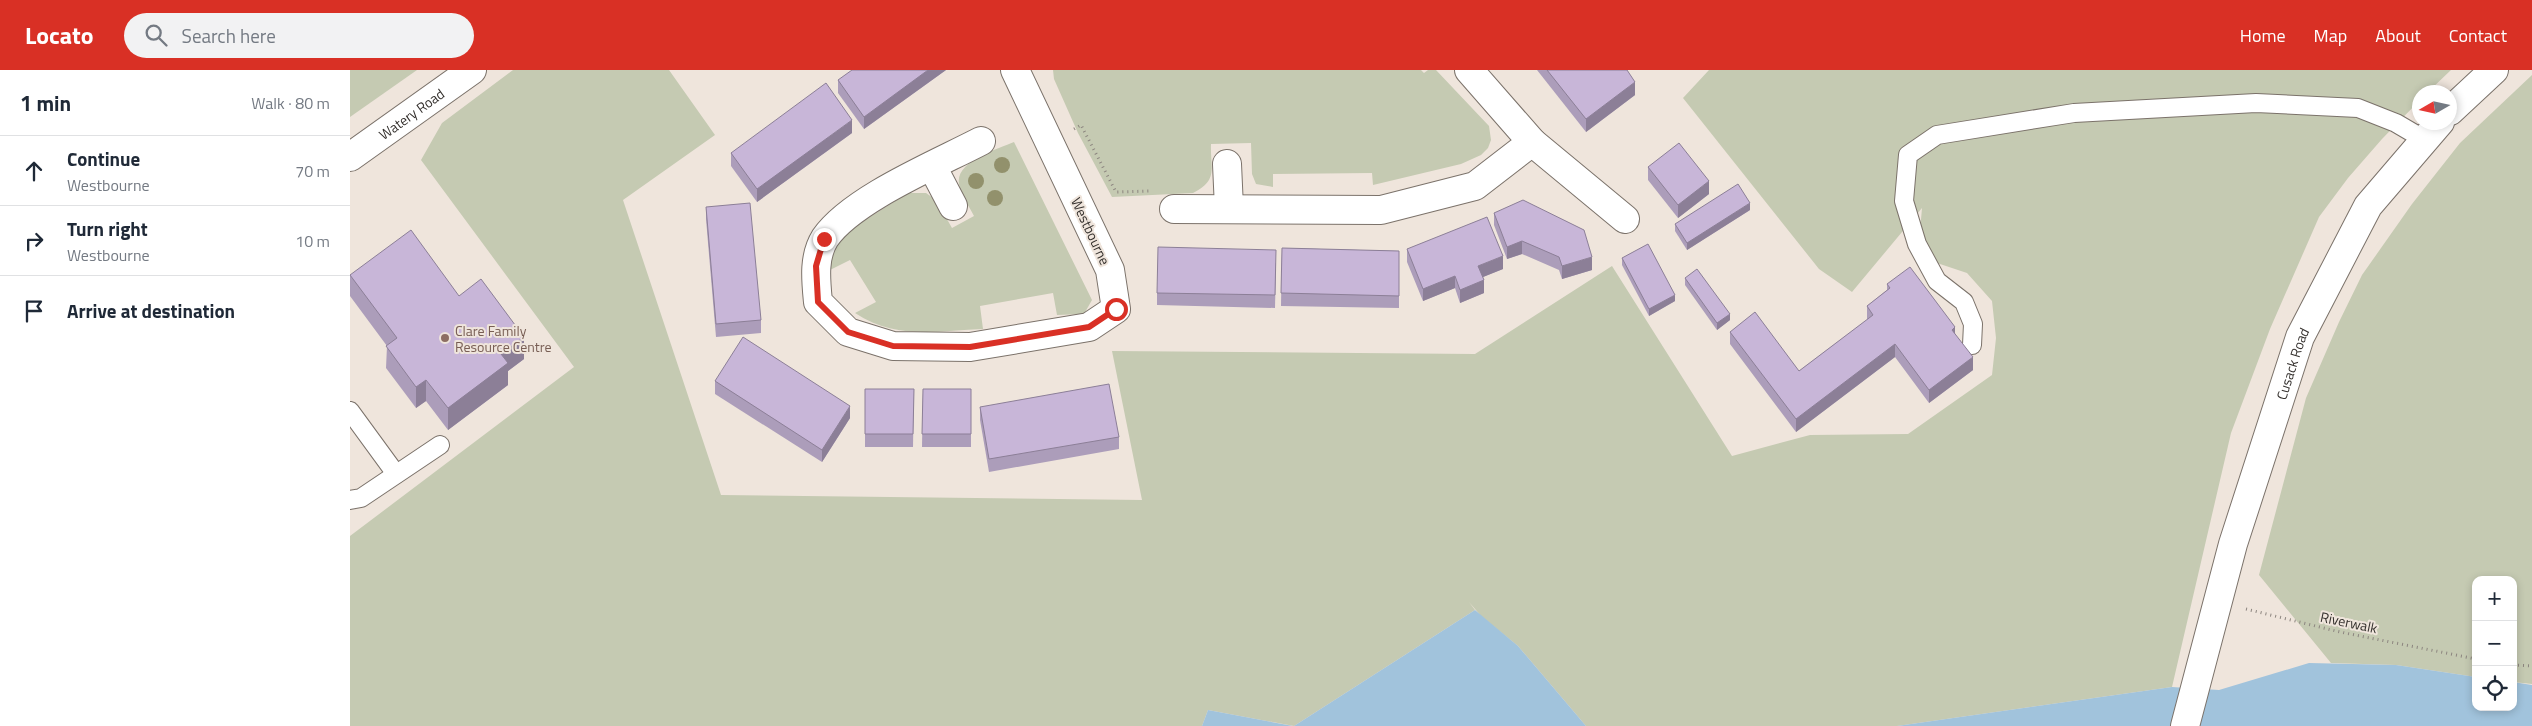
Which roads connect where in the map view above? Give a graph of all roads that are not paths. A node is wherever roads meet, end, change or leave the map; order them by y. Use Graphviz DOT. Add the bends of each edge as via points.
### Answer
graph roads {
  1 [pos="472,70"];
  2 [pos="1015,70"];
  3 [pos="1469,70"];
  4 [pos="2494,70"];
  5 [pos="2457,104"];
  6 [pos="2432,131"];
  7 [pos="981,141"];
  8 [pos="1532,142"];
  9 [pos="350,157"];
  10 [pos="1227,164"];
  11 [pos="932,166"];
  12 [pos="953,206"];
  13 [pos="1229,208"];
  14 [pos="1174,209"];
  15 [pos="1626,219"];
  16 [pos="1972,345"];
  17 [pos="350,411"];
  18 [pos="440,445"];
  19 [pos="396,474"];
  20 [pos="350,500"];
  21 [pos="2185,726"];
  1 -- 9 [label="street, Watery Road"];
  2 -- 11 [label="street, Westbourne" via="1110,270 1116,309 1089,327 970,347 893,346 848,332 818,302 816,266 824,239 846,214"];
  3 -- 8 [label="street"];
  4 -- 5 [label="street"];
  6 -- 16 [label="lane" via="2396,123 2358,108 2256,102 2074,112 1937,135 1908,156 1904,201 1917,244 1937,281 1964,302 1973,324"];
  6 -- 21 [label="street, Cusack Road" via="2368,206 2300,337 2236,536"];
  7 -- 11 [label="street, Westbourne"];
  8 -- 13 [label="street" via="1475,186 1381,210"];
  8 -- 15 [label="street"];
  10 -- 13 [label="street"];
  11 -- 12 [label="street"];
  13 -- 14 [label="street"];
  17 -- 19 [label="lane"];
  18 -- 19 [label="lane"];
  19 -- 20 [label="lane" via="361,498"];
}
